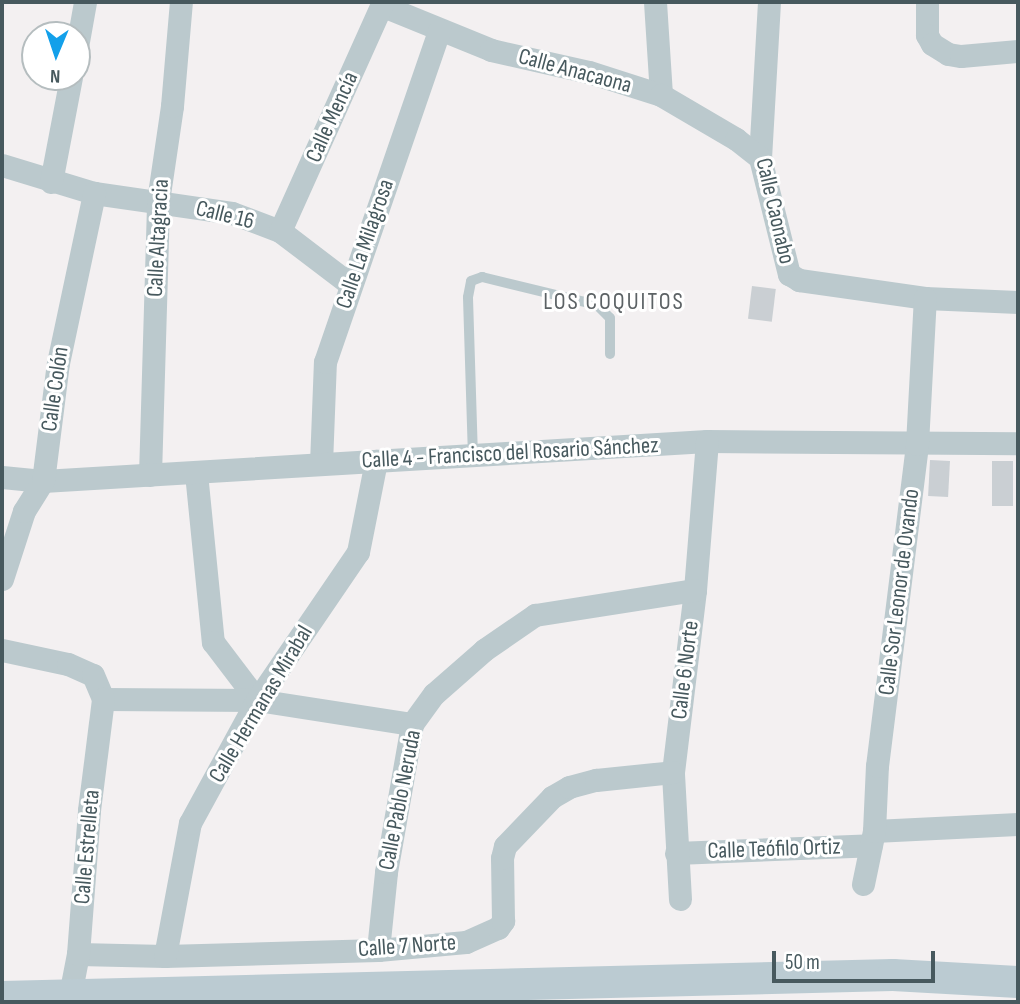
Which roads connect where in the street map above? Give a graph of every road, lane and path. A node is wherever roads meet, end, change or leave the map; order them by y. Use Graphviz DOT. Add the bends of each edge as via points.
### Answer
graph roads {
  1 [pos="85,2"];
  2 [pos="181,2"];
  3 [pos="655,2"];
  4 [pos="768,2"];
  5 [pos="927,2"];
  6 [pos="382,3"];
  7 [pos="82,21"];
  8 [pos="439,30"];
  9 [pos="1018,51"];
  10 [pos="68,91"];
  11 [pos="661,95"];
  12 [pos="760,158"];
  13 [pos="2,165"];
  14 [pos="51,181"];
  15 [pos="94,193"];
  16 [pos="158,201"];
  17 [pos="280,231"];
  18 [pos="351,285"];
  19 [pos="925,298"];
  20 [pos="1018,302"];
  21 [pos="610,355"];
  22 [pos="707,440"];
  23 [pos="1018,443"];
  24 [pos="917,444"];
  25 [pos="473,457"];
  26 [pos="376,461"];
  27 [pos="321,464"];
  28 [pos="196,472"];
  29 [pos="150,475"];
  30 [pos="2,477"];
  31 [pos="43,481"];
  32 [pos="2,579"];
  33 [pos="695,590"];
  34 [pos="2,650"];
  35 [pos="103,699"];
  36 [pos="257,700"];
  37 [pos="412,724"];
  38 [pos="673,772"];
  39 [pos="1018,824"];
  40 [pos="872,838"];
  41 [pos="676,853"];
  42 [pos="863,884"];
  43 [pos="680,899"];
  44 [pos="378,950"];
  45 [pos="78,954"];
  46 [pos="165,956"];
  47 [pos="1018,982"];
  48 [pos="70,995"];
  49 [pos="2,997"];
  1 -- 7 [label="street"];
  2 -- 16 [label="street, Calle Altagracia"];
  3 -- 11 [label="street"];
  4 -- 12 [label="street, Calle Caonabo"];
  5 -- 9 [label="street" via="927,35 948,54"];
  6 -- 8 [label="street, Calle Anacaona"];
  6 -- 17 [label="street, Calle Mencía"];
  8 -- 11 [label="street, Calle Anacaona" via="491,50 589,72"];
  8 -- 18 [label="street, Calle La Milagrosa"];
  10 -- 14 [label="street"];
  11 -- 12 [label="street, Calle Anacaona"];
  12 -- 19 [label="street, Calle Caonabo" via="789,274 799,280"];
  13 -- 14 [label="street, Calle 16"];
  14 -- 15 [label="street, Calle 16"];
  15 -- 16 [label="street, Calle 16"];
  15 -- 31 [label="street, Calle Colón" via="58,363"];
  16 -- 17 [label="street, Calle 16" via="232,213"];
  16 -- 29 [label="street, Calle Altagracia"];
  17 -- 18 [label="street, Calle 16"];
  18 -- 27 [label="street, Calle La Milagrosa" via="325,362"];
  19 -- 20 [label="street, Calle Caonabo"];
  19 -- 24 [label="street, Calle Sor Leonor de Ovando"];
  21 -- 25 [label="lane" via="610,318 597,305 482,277 471,281"];
  22 -- 24 [label="street, Calle 4 - Francisco del Rosario Sánchez"];
  22 -- 25 [label="street, Calle 4 - Francisco del Rosario Sánchez"];
  22 -- 33 [label="street, Calle 6 Norte"];
  23 -- 24 [label="street, Calle 4 - Francisco del Rosario Sánchez"];
  24 -- 40 [label="street, Calle Sor Leonor de Ovando"];
  25 -- 26 [label="street, Calle 4 - Francisco del Rosario Sánchez"];
  26 -- 27 [label="street, Calle 4 - Francisco del Rosario Sánchez"];
  26 -- 36 [label="street, Calle Hermanas Mirabal" via="358,552"];
  27 -- 28 [label="street, Calle 4 - Francisco del Rosario Sánchez"];
  28 -- 29 [label="street, Calle 4 - Francisco del Rosario Sánchez"];
  28 -- 36 [label="street" via="213,642"];
  29 -- 31 [label="street, Calle 4 - Francisco del Rosario Sánchez"];
  30 -- 31 [label="street, Calle 4 - Francisco del Rosario Sánchez"];
  31 -- 32 [label="street, Calle Colón" via="24,511"];
  33 -- 37 [label="street, Calle Pablo Neruda" via="535,615 484,650 434,694"];
  33 -- 38 [label="street, Calle 6 Norte"];
  34 -- 35 [label="street" via="68,664 93,675"];
  35 -- 36 [label="street"];
  35 -- 45 [label="street, Calle Estrelleta"];
  36 -- 37 [label="street"];
  36 -- 46 [label="street, Calle Hermanas Mirabal" via="190,823"];
  37 -- 44 [label="street, Calle Pablo Neruda" via="386,872"];
  38 -- 41 [label="street, Calle 6 Norte"];
  38 -- 44 [label="street, Calle 7 Norte" via="596,780 569,788 544,804 505,846 503,921 498,928 466,942"];
  39 -- 40 [label="street, Calle Teófilo Ortiz"];
  40 -- 41 [label="street, Calle Teófilo Ortiz"];
  40 -- 42 [label="street, Calle Sor Leonor de Ovando"];
  41 -- 43 [label="street, Calle 6 Norte"];
  44 -- 46 [label="street, Calle 7 Norte"];
  45 -- 46 [label="street, Calle 7 Norte"];
  45 -- 48 [label="street, Calle Estrelleta"];
  47 -- 48 [label="street" via="893,975"];
  48 -- 49 [label="street"];
}
